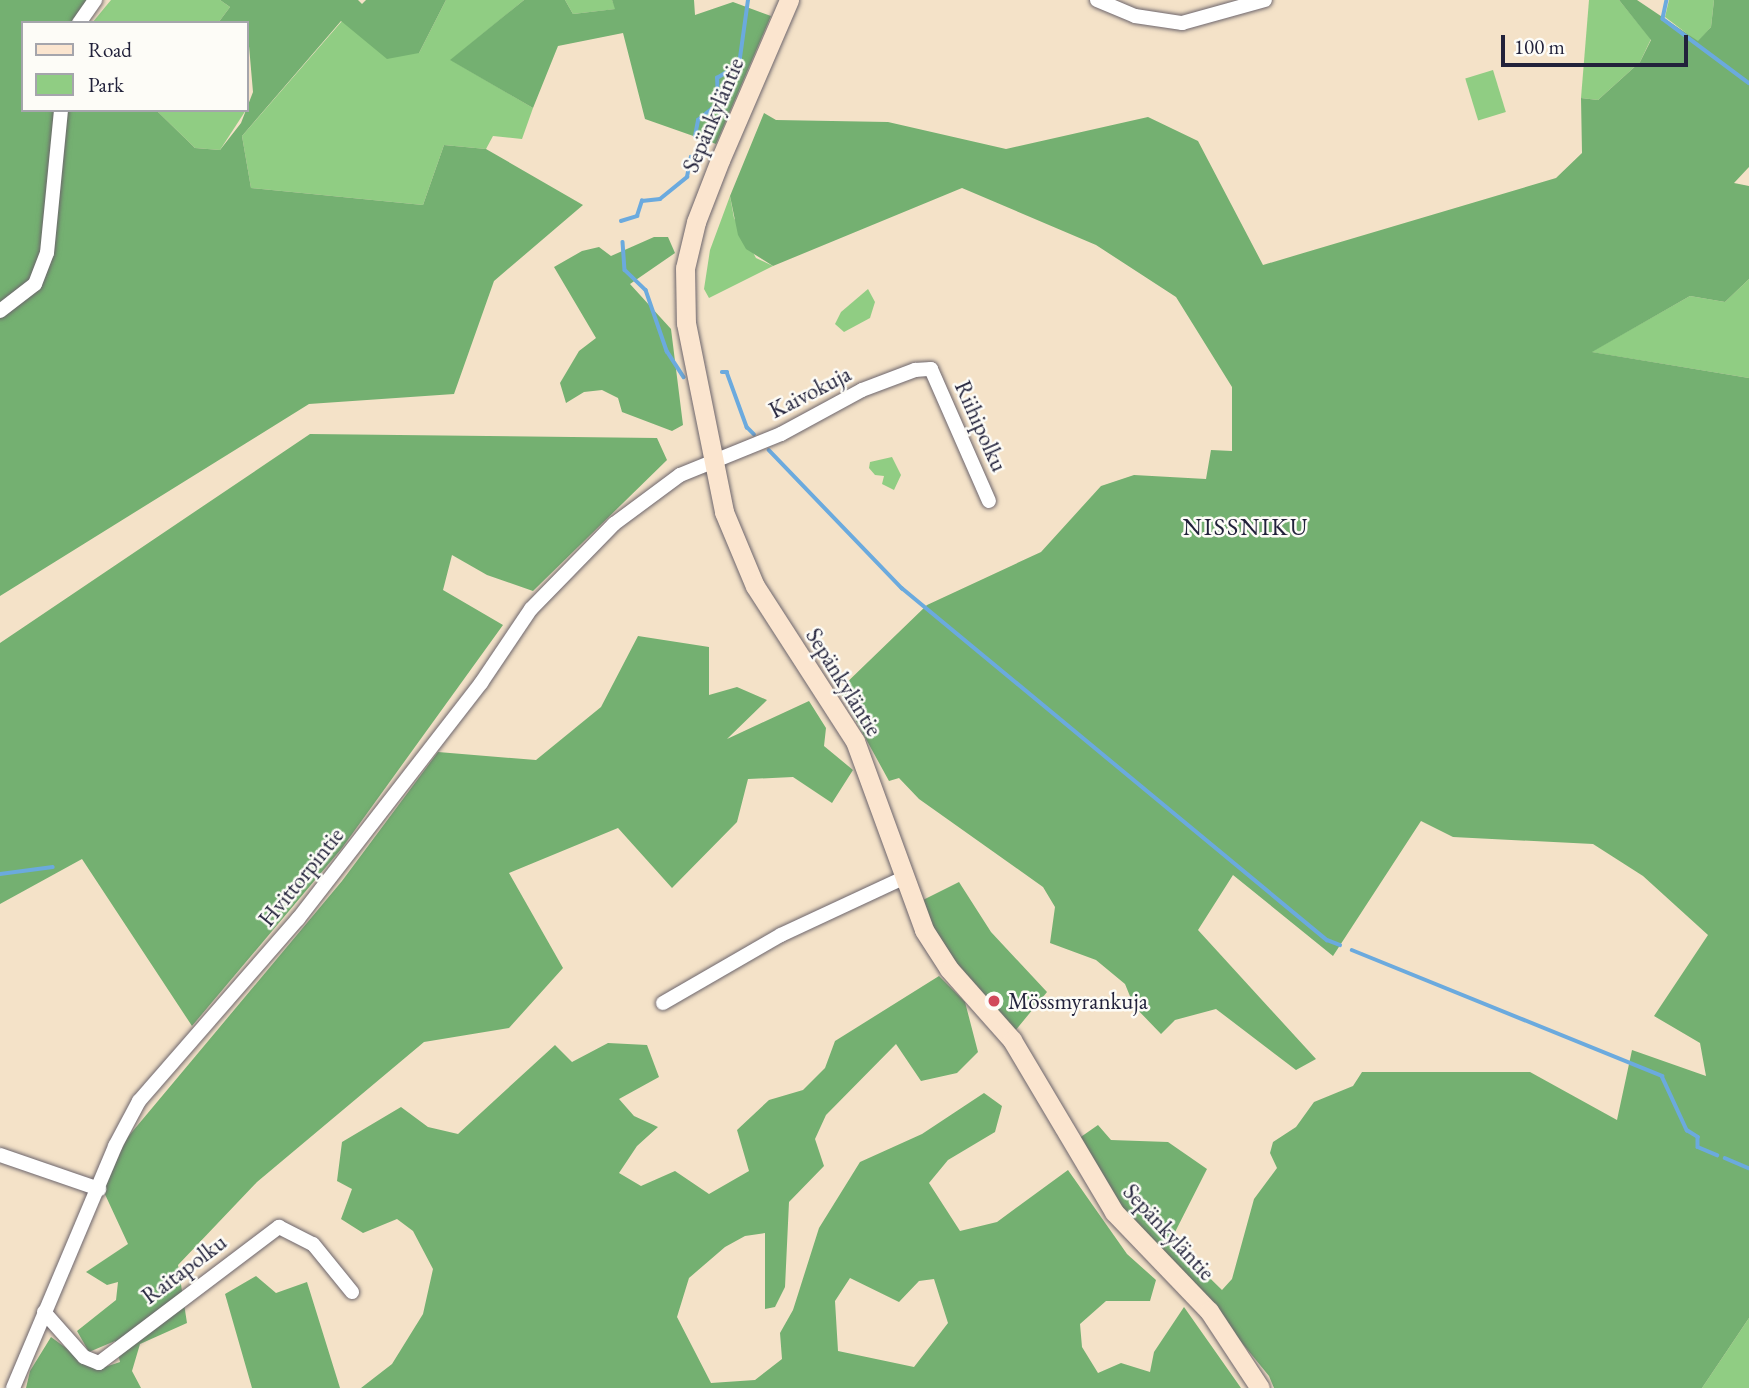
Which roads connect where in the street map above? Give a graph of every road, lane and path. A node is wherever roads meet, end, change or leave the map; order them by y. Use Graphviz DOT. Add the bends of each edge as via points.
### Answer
graph roads {
  1 [pos="95,0"];
  2 [pos="789,0"];
  3 [pos="1097,0"];
  4 [pos="1265,0"];
  5 [pos="80,21"];
  6 [pos="61,112"];
  7 [pos="0,311"];
  8 [pos="931,369"];
  9 [pos="712,460"];
  10 [pos="989,501"];
  11 [pos="903,878"];
  12 [pos="663,1003"];
  13 [pos="0,1154"];
  14 [pos="99,1189"];
  15 [pos="352,1292"];
  16 [pos="44,1312"];
  17 [pos="13,1388"];
  18 [pos="1260,1388"];
  1 -- 5 [label="street"];
  2 -- 9 [label="street, Sepänkyläntie" via="715,172 685,268 686,323"];
  3 -- 4 [label="street" via="1135,16 1182,23"];
  6 -- 7 [label="street" via="47,253 35,284"];
  8 -- 9 [label="street, Kaivokuja" via="915,370 862,390 815,419"];
  8 -- 10 [label="street, Riihipolku"];
  9 -- 11 [label="street, Sepänkyläntie" via="744,566 855,741"];
  9 -- 14 [label="street, Hvittorpintie" via="659,489 606,532 543,594 481,683 298,919 139,1101"];
  11 -- 12 [label="street" via="781,934"];
  11 -- 18 [label="street, Sepänkyläntie" via="924,930 949,969 1012,1040 1100,1193 1133,1235 1209,1311"];
  13 -- 14 [label="street"];
  14 -- 16 [label="street, Hvittorpintie"];
  15 -- 16 [label="street, Raitapolku" via="313,1244 279,1227 99,1363 84,1357"];
  16 -- 17 [label="street, Hvittorpintie"];
}
